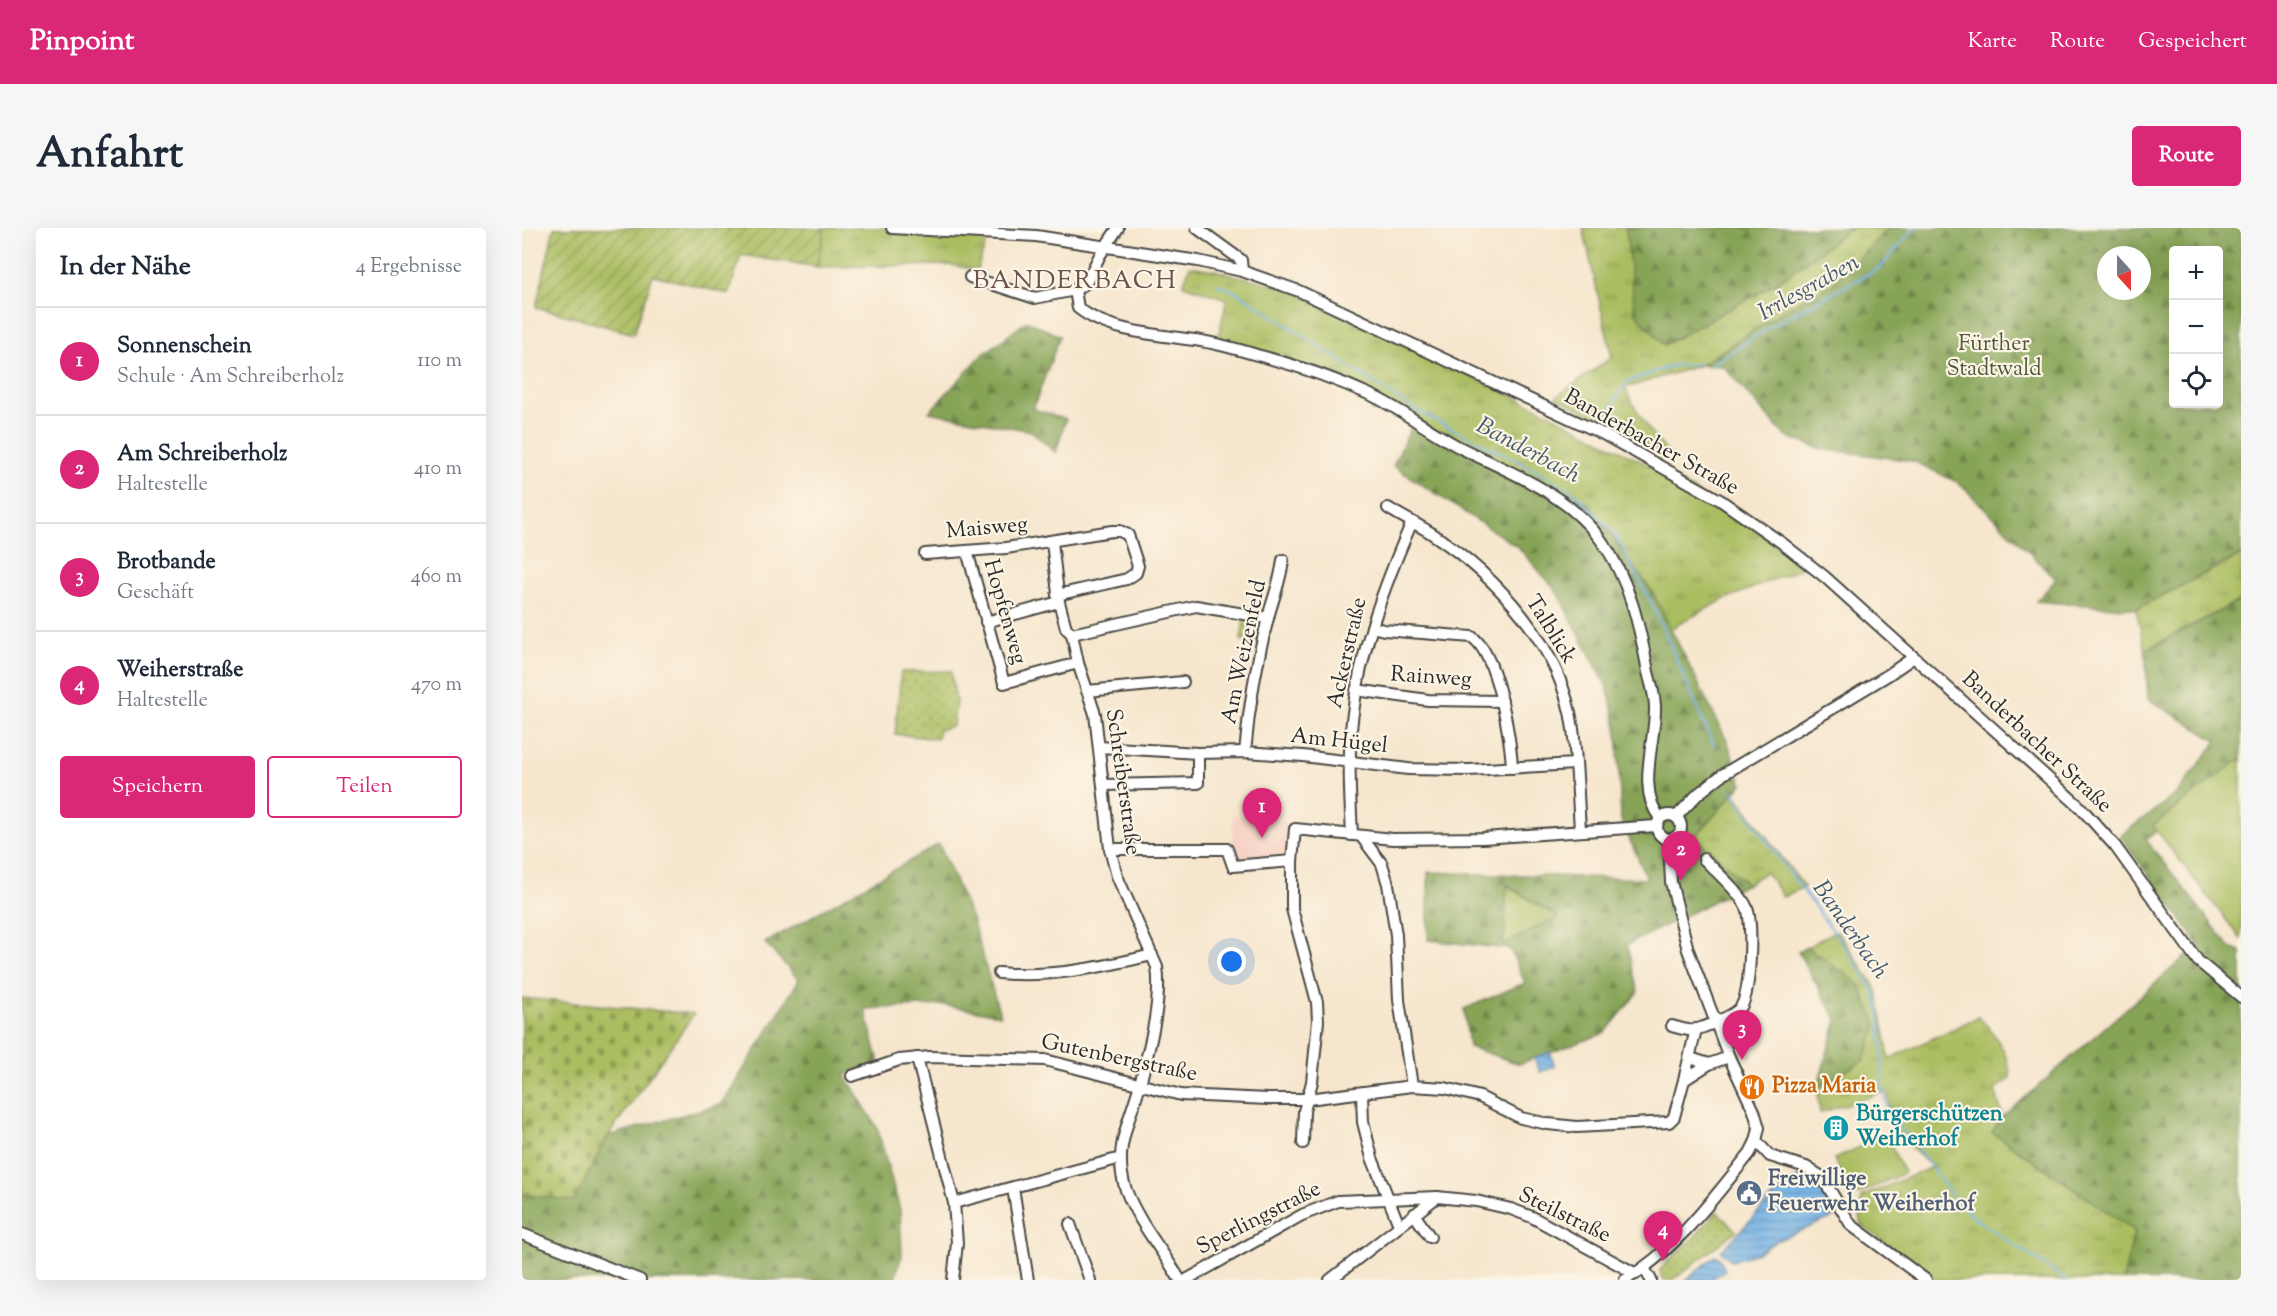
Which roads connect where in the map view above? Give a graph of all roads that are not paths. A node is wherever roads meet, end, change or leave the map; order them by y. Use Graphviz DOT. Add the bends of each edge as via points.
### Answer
graph roads {
  1 [pos="892,228"];
  2 [pos="1118,228"];
  3 [pos="1197,228"];
  4 [pos="902,229"];
  5 [pos="1107,246"];
  6 [pos="1242,272"];
  7 [pos="970,277"];
  8 [pos="1075,290"];
  9 [pos="1388,508"];
  10 [pos="1412,522"];
  11 [pos="1052,542"];
  12 [pos="967,551"];
  13 [pos="925,554"];
  14 [pos="1283,560"];
  15 [pos="1058,598"];
  16 [pos="1268,618"];
  17 [pos="986,622"];
  18 [pos="1372,627"];
  19 [pos="1072,634"];
  20 [pos="1914,657"];
  21 [pos="1078,663"];
  22 [pos="1183,682"];
  23 [pos="1356,690"];
  24 [pos="1087,691"];
  25 [pos="1502,701"];
  26 [pos="1099,747"];
  27 [pos="1245,752"];
  28 [pos="1198,753"];
  29 [pos="1350,761"];
  30 [pos="1575,764"];
  31 [pos="1512,768"];
  32 [pos="1102,785"];
  33 [pos="1676,817"];
  34 [pos="1658,822"];
  35 [pos="1580,831"];
  36 [pos="1356,835"];
  37 [pos="1669,839"];
  38 [pos="1110,849"];
  39 [pos="1704,859"];
  40 [pos="1292,861"];
  41 [pos="1152,955"];
  42 [pos="999,973"];
  43 [pos="2241,997"];
  44 [pos="1715,1022"];
  45 [pos="1672,1026"];
  46 [pos="1696,1029"];
  47 [pos="1729,1057"];
  48 [pos="917,1058"];
  49 [pos="1690,1058"];
  50 [pos="1709,1064"];
  51 [pos="852,1076"];
  52 [pos="1684,1080"];
  53 [pos="1140,1085"];
  54 [pos="1412,1086"];
  55 [pos="1362,1093"];
  56 [pos="1308,1098"];
  57 [pos="1756,1141"];
  58 [pos="1303,1143"];
  59 [pos="1121,1158"];
  60 [pos="1013,1188"];
  61 [pos="1437,1197"];
  62 [pos="1388,1198"];
  63 [pos="954,1203"];
  64 [pos="1414,1214"];
  65 [pos="1070,1224"];
  66 [pos="1398,1225"];
  67 [pos="522,1234"];
  68 [pos="1430,1237"];
  69 [pos="1640,1271"];
  70 [pos="640,1280"];
  71 [pos="953,1280"];
  72 [pos="1028,1280"];
  73 [pos="1090,1280"];
  74 [pos="1180,1280"];
  75 [pos="1186,1280"];
  76 [pos="1329,1280"];
  77 [pos="1625,1280"];
  78 [pos="1651,1280"];
  79 [pos="1926,1280"];
  1 -- 4 [label="street, Banderbacher Straße"];
  2 -- 5 [label="street"];
  3 -- 6 [label="street" via="1241,260"];
  4 -- 5 [label="street, Banderbacher Straße" via="1036,236"];
  5 -- 6 [label="street, Banderbacher Straße"];
  5 -- 8 [label="street" via="1086,283"];
  6 -- 20 [label="street, Banderbacher Straße" via="1299,291 1351,315 1603,434 1689,482 1755,524 1825,577"];
  7 -- 8 [label="street" via="1035,298"];
  8 -- 34 [label="street" via="1078,308 1089,317 1257,355 1374,396 1438,436 1543,488 1569,507 1601,540 1616,563 1643,645 1655,705 1648,755 1650,793"];
  9 -- 10 [label="street, Talblick"];
  10 -- 18 [label="street, Ackerstraße"];
  10 -- 30 [label="street, Talblick" via="1480,571 1530,627 1564,694 1573,728"];
  11 -- 12 [label="street, Maisweg"];
  11 -- 15 [label="street, Schreiberstraße"];
  11 -- 15 [label="street, Maisweg" via="1120,531 1128,534 1138,566 1127,579"];
  12 -- 13 [label="street, Maisweg"];
  12 -- 17 [label="street, Hopfenweg"];
  14 -- 16 [label="street, Am Weizenfeld"];
  15 -- 17 [label="street"];
  15 -- 19 [label="street, Schreiberstraße" via="1066,628"];
  16 -- 19 [label="street" via="1196,606"];
  16 -- 27 [label="street, Am Weizenfeld" via="1248,710"];
  17 -- 21 [label="street, Hopfenweg" via="1004,683"];
  18 -- 23 [label="street, Ackerstraße"];
  18 -- 25 [label="street" via="1472,637 1482,647"];
  19 -- 21 [label="street, Schreiberstraße"];
  20 -- 33 [label="street" via="1722,775"];
  20 -- 43 [label="street, Banderbacher Straße" via="2099,826 2198,961"];
  21 -- 24 [label="street, Schreiberstraße"];
  22 -- 24 [label="street, Schreiberstraße"];
  23 -- 25 [label="street, Rainweg" via="1428,700"];
  23 -- 29 [label="street, Ackerstraße"];
  24 -- 26 [label="street, Schreiberstraße" via="1095,714"];
  25 -- 31 [label="street"];
  26 -- 28 [label="street, Am Hügel"];
  26 -- 32 [label="street, Schreiberstraße"];
  27 -- 28 [label="street, Am Hügel"];
  27 -- 29 [label="street, Am Hügel"];
  28 -- 32 [label="street" via="1198,783"];
  29 -- 31 [label="street, Am Hügel" via="1408,770"];
  29 -- 36 [label="street, Ackerstraße"];
  30 -- 31 [label="street, Am Hügel"];
  30 -- 35 [label="street, Talblick"];
  32 -- 38 [label="street, Schreiberstraße"];
  33 -- 34 [label="street" via="1670,814"];
  33 -- 37 [label="street" via="1681,831"];
  34 -- 35 [label="street"];
  34 -- 37 [label="street" via="1660,835"];
  35 -- 36 [label="street" via="1483,838 1393,839"];
  36 -- 40 [label="street" via="1296,829"];
  36 -- 54 [label="street" via="1382,864 1388,884"];
  37 -- 44 [label="street" via="1670,874 1679,918"];
  38 -- 40 [label="street" via="1227,849 1233,866"];
  38 -- 41 [label="street, Schreiberstraße" via="1117,876"];
  39 -- 44 [label="street" via="1746,905 1751,919 1744,1003"];
  40 -- 56 [label="street" via="1292,909 1317,1002 1317,1046"];
  41 -- 42 [label="street" via="1076,970"];
  41 -- 53 [label="street, Schreiberstraße" via="1159,988"];
  44 -- 46 [label="street"];
  44 -- 47 [label="street"];
  45 -- 46 [label="street"];
  46 -- 49 [label="street"];
  47 -- 50 [label="street"];
  47 -- 57 [label="street" via="1754,1111 1759,1128"];
  48 -- 51 [label="street, Gutenbergstraße"];
  48 -- 53 [label="street, Gutenbergstraße" via="1052,1060"];
  48 -- 63 [label="street"];
  49 -- 50 [label="street"];
  49 -- 52 [label="street"];
  50 -- 52 [label="street"];
  52 -- 54 [label="street, Gutenbergstraße" via="1674,1117 1669,1122 1577,1127 1521,1118 1480,1097 1445,1088"];
  53 -- 56 [label="street, Gutenbergstraße" via="1181,1095"];
  53 -- 59 [label="street, Schreiberstraße" via="1125,1126"];
  54 -- 55 [label="street, Gutenbergstraße"];
  55 -- 56 [label="street, Gutenbergstraße"];
  55 -- 62 [label="street" via="1363,1122"];
  56 -- 58 [label="street"];
  57 -- 69 [label="street" via="1688,1227"];
  57 -- 79 [label="street" via="1770,1156 1806,1167 1822,1177 1851,1226"];
  59 -- 60 [label="street"];
  59 -- 74 [label="street, Schreiberstraße" via="1126,1190 1134,1207"];
  60 -- 63 [label="street"];
  60 -- 72 [label="street"];
  61 -- 62 [label="street, Steilstraße"];
  61 -- 64 [label="street"];
  61 -- 69 [label="street, Steilstraße" via="1511,1209"];
  62 -- 66 [label="street"];
  62 -- 75 [label="street, Sperlingstraße" via="1338,1201 1302,1215"];
  63 -- 71 [label="street" via="957,1243"];
  64 -- 66 [label="street"];
  64 -- 68 [label="street"];
  65 -- 73 [label="street"];
  66 -- 76 [label="street"];
  67 -- 70 [label="street"];
  69 -- 77 [label="street"];
  69 -- 78 [label="street"];
}
